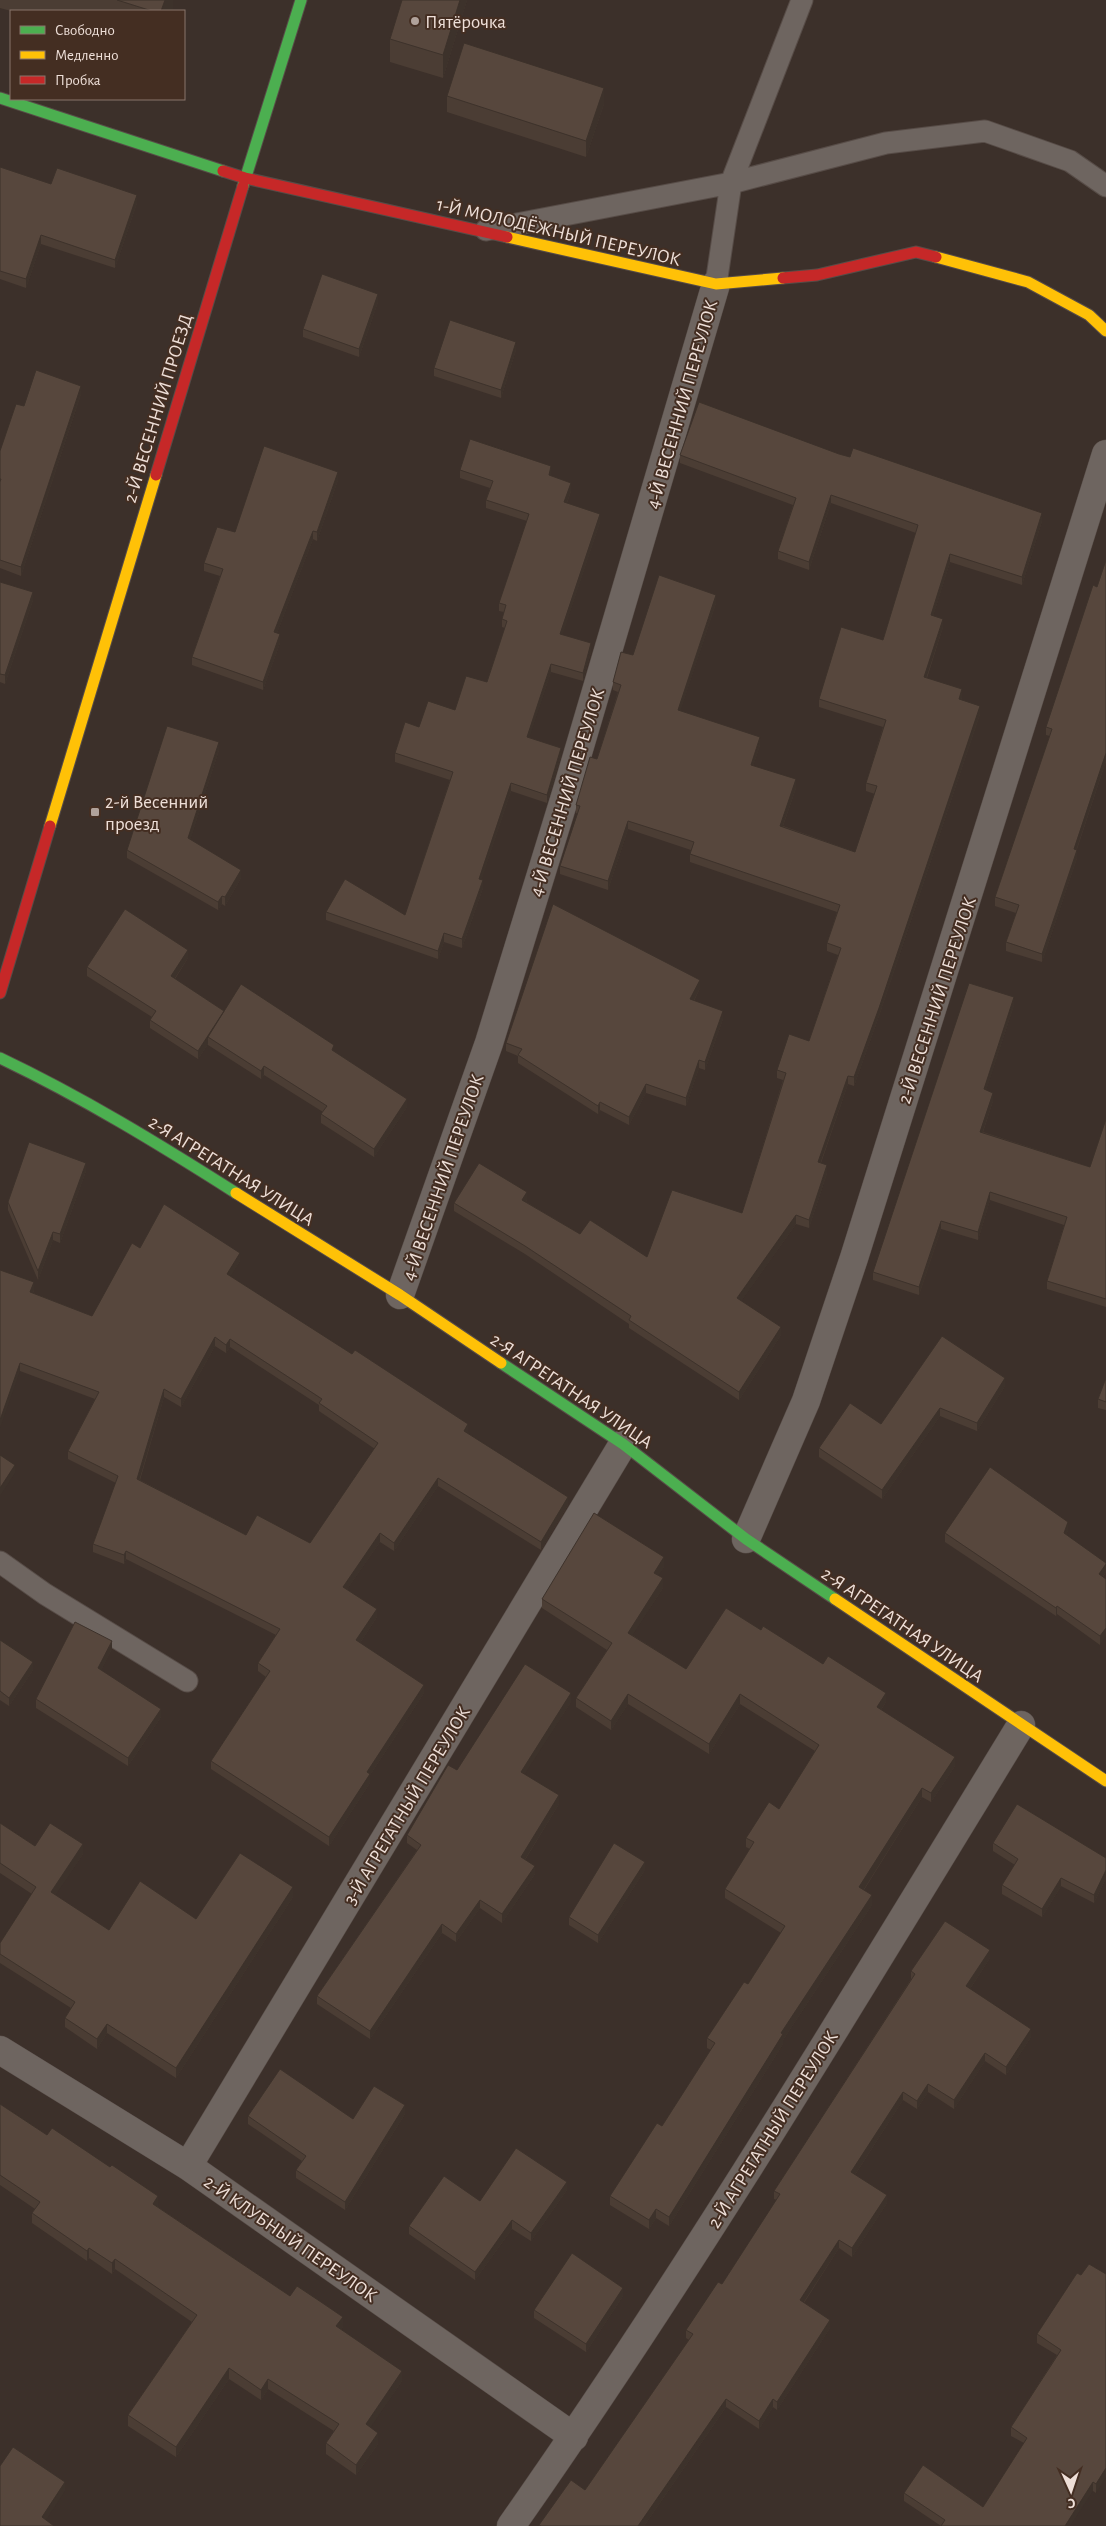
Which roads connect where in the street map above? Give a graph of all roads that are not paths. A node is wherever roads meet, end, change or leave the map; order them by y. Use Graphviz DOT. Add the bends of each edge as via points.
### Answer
graph roads {
  1 [pos="301,0"];
  2 [pos="802,0"];
  3 [pos="0,98"];
  4 [pos="245,178"];
  5 [pos="731,183"];
  6 [pos="1106,186"];
  7 [pos="478,231"];
  8 [pos="716,284"];
  9 [pos="1106,331"];
  10 [pos="1106,454"];
  11 [pos="0,993"];
  12 [pos="0,1058"];
  13 [pos="400,1295"];
  14 [pos="624,1444"];
  15 [pos="746,1539"];
  16 [pos="0,1562"];
  17 [pos="187,1681"];
  18 [pos="1021,1725"];
  19 [pos="1106,1781"];
  20 [pos="0,2050"];
  21 [pos="188,2166"];
  22 [pos="574,2437"];
  23 [pos="511,2526"];
  1 -- 4 [label="street, 2-Й ВЕСЕННИЙ ПРОЕЗД"];
  2 -- 5 [label="lane"];
  3 -- 4 [label="street, 1-Й МОЛОДЁЖНЫЙ ПЕРЕУЛОК"];
  4 -- 7 [label="street, 1-Й МОЛОДЁЖНЫЙ ПЕРЕУЛОК"];
  4 -- 11 [label="street, 2-Й ВЕСЕННИЙ ПРОЕЗД"];
  5 -- 6 [label="lane" via="886,142 985,131 1070,161"];
  5 -- 7 [label="lane"];
  5 -- 8 [label="lane"];
  7 -- 8 [label="street, 1-Й МОЛОДЁЖНЫЙ ПЕРЕУЛОК"];
  8 -- 9 [label="street, 1-Й МОЛОДЁЖНЫЙ ПЕРЕУЛОК" via="817,275 916,252 1028,282 1088,315"];
  8 -- 13 [label="street, 4-Й ВЕСЕННИЙ ПЕРЕУЛОК" via="489,1043"];
  10 -- 15 [label="street, 2-Й ВЕСЕННИЙ ПЕРЕУЛОК" via="854,1258 806,1401"];
  12 -- 13 [label="street, 2-Я АГРЕГАТНАЯ УЛИЦА" via="54,1084 160,1145"];
  13 -- 14 [label="street, 2-Я АГРЕГАТНАЯ УЛИЦА"];
  14 -- 15 [label="street, 2-Я АГРЕГАТНАЯ УЛИЦА"];
  14 -- 21 [label="street, 3-Й АГРЕГАТНЫЙ ПЕРЕУЛОК"];
  15 -- 18 [label="street, 2-Я АГРЕГАТНАЯ УЛИЦА"];
  16 -- 17 [label="lane" via="45,1594"];
  18 -- 19 [label="street, 2-Я АГРЕГАТНАЯ УЛИЦА"];
  18 -- 22 [label="street, 2-Й АГРЕГАТНЫЙ ПЕРЕУЛОК" via="803,2083"];
  20 -- 21 [label="street, 2-Й КЛУБНЫЙ ПЕРЕУЛОК"];
  21 -- 22 [label="street, 2-Й КЛУБНЫЙ ПЕРЕУЛОК"];
  22 -- 23 [label="street, 2-Й АГРЕГАТНЫЙ ПЕРЕУЛОК"];
}
